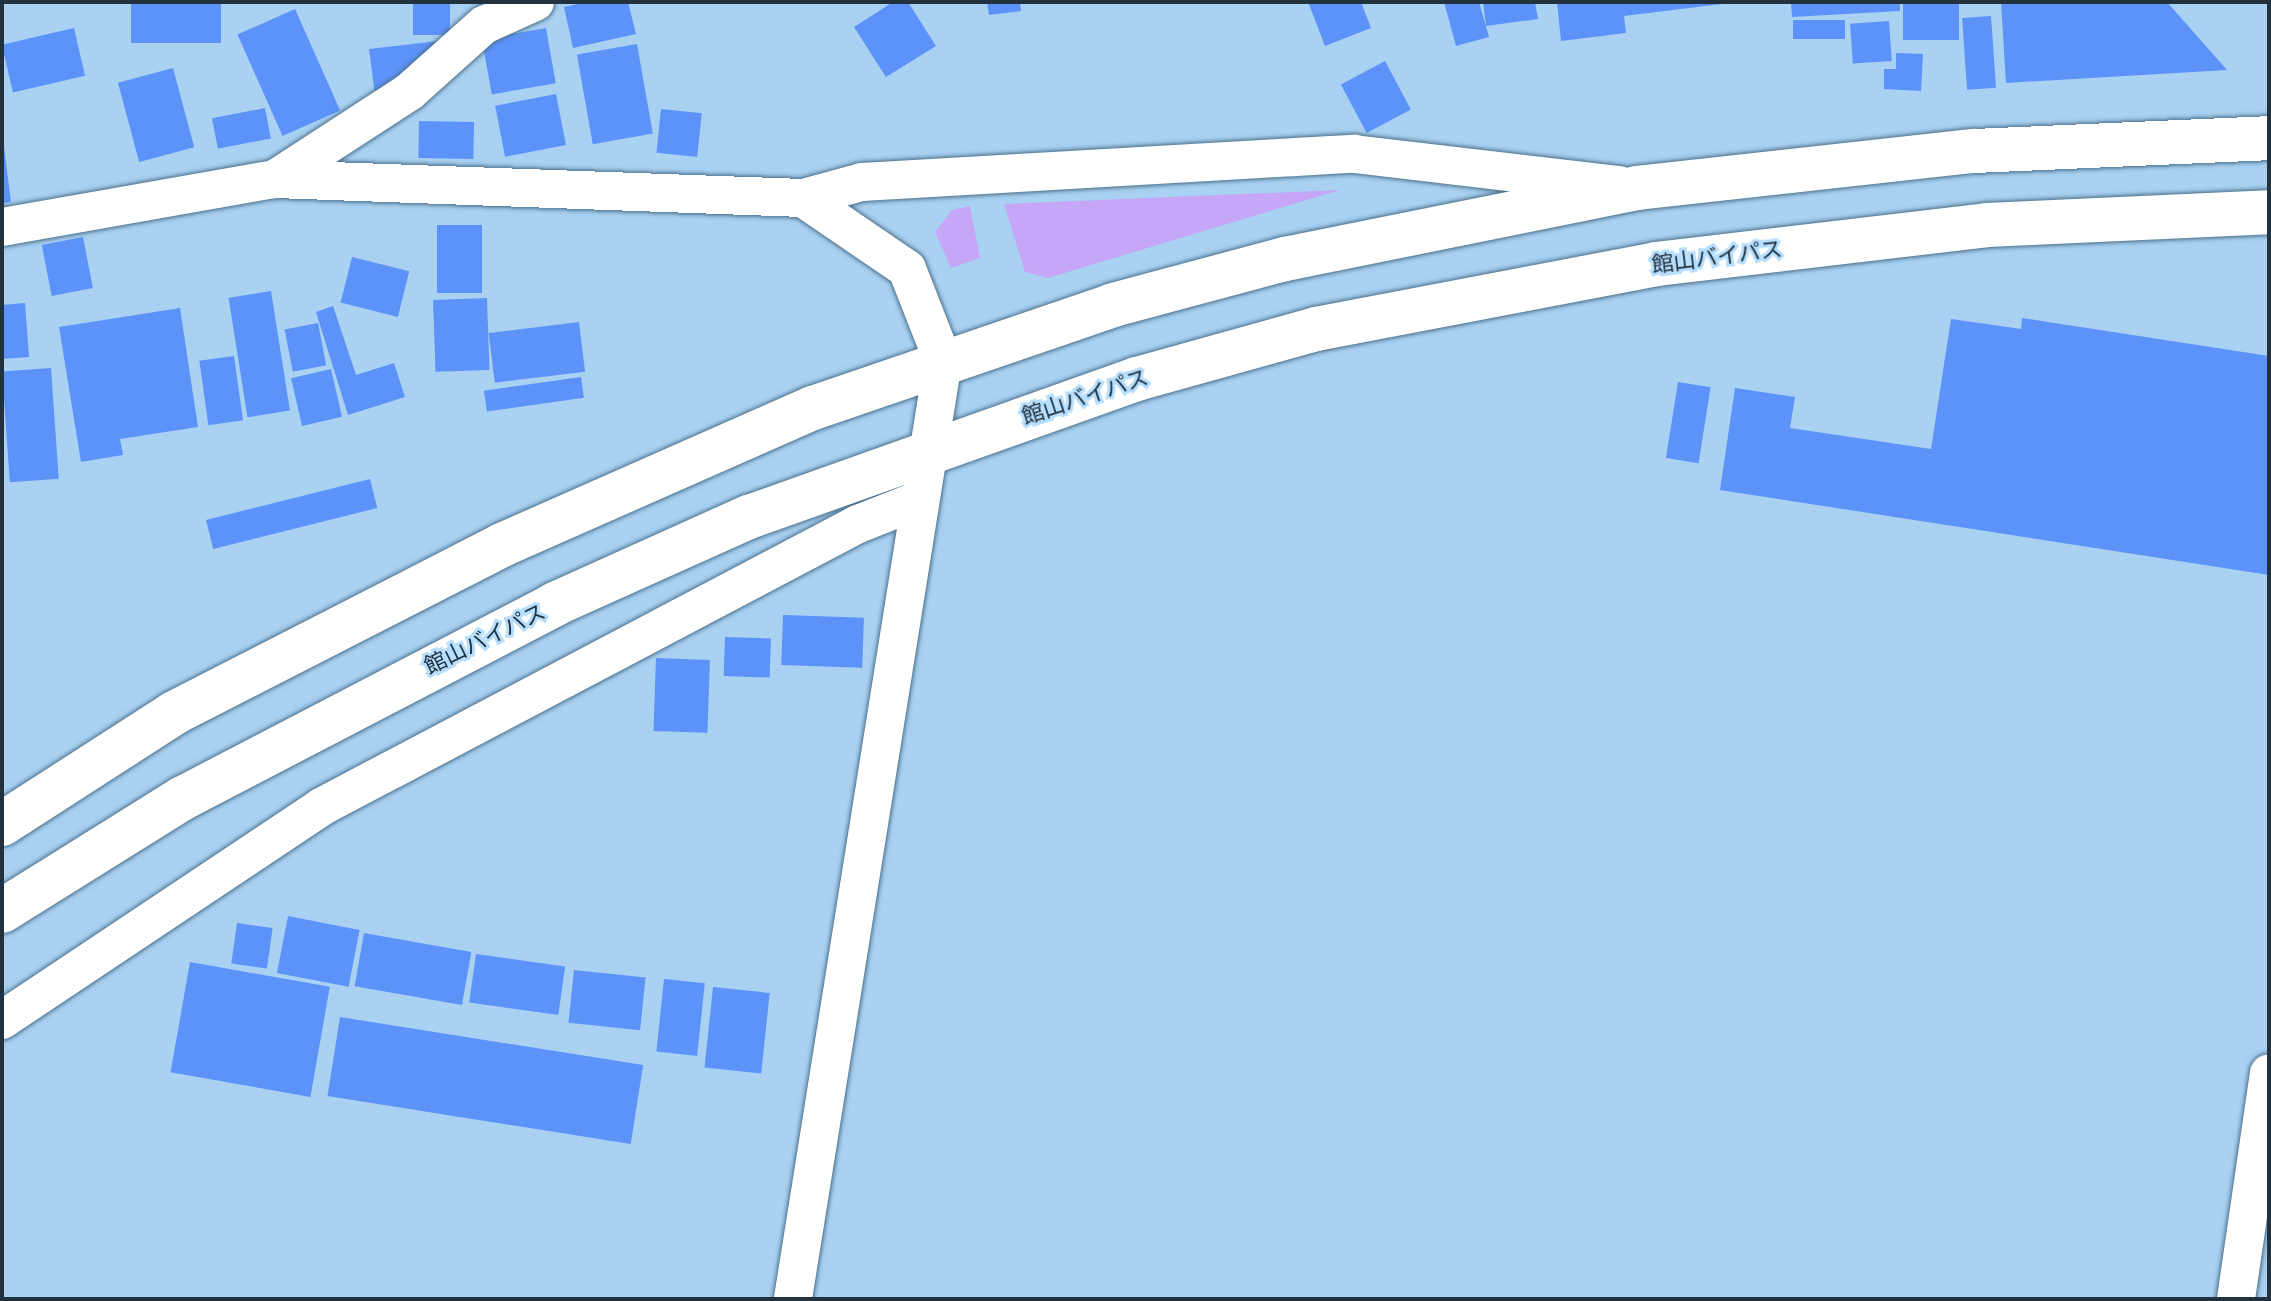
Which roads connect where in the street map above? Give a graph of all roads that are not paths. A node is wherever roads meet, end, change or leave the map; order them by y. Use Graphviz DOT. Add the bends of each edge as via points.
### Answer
graph roads {
  1 [pos="535,2"];
  2 [pos="2269,138"];
  3 [pos="275,179"];
  4 [pos="1637,188"];
  5 [pos="803,198"];
  6 [pos="2269,212"];
  7 [pos="2,227"];
  8 [pos="943,361"];
  9 [pos="927,450"];
  10 [pos="919,500"];
  11 [pos="2,824"];
  12 [pos="2,911"];
  13 [pos="2,1020"];
  14 [pos="2269,1073"];
  15 [pos="793,1299"];
  16 [pos="2236,1299"];
  1 -- 3 [label="street" via="484,25 409,92"];
  2 -- 4 [label="highway" via="1974,151"];
  3 -- 5 [label="street"];
  3 -- 7 [label="street"];
  4 -- 5 [label="street" via="1354,154 862,182"];
  4 -- 8 [label="highway" via="1285,259"];
  5 -- 8 [label="street" via="907,269"];
  6 -- 9 [label="highway, 館山バイパス" via="1987,225 1656,264 1506,290 1316,329"];
  8 -- 9 [label="street"];
  8 -- 11 [label="highway" via="813,408 502,545 174,713"];
  9 -- 10 [label="street"];
  9 -- 12 [label="highway, 館山バイパス" via="749,517 474,644 183,798"];
  10 -- 13 [label="street" via="858,524 321,807"];
  10 -- 15 [label="street"];
  14 -- 16 [label="street"];
}
